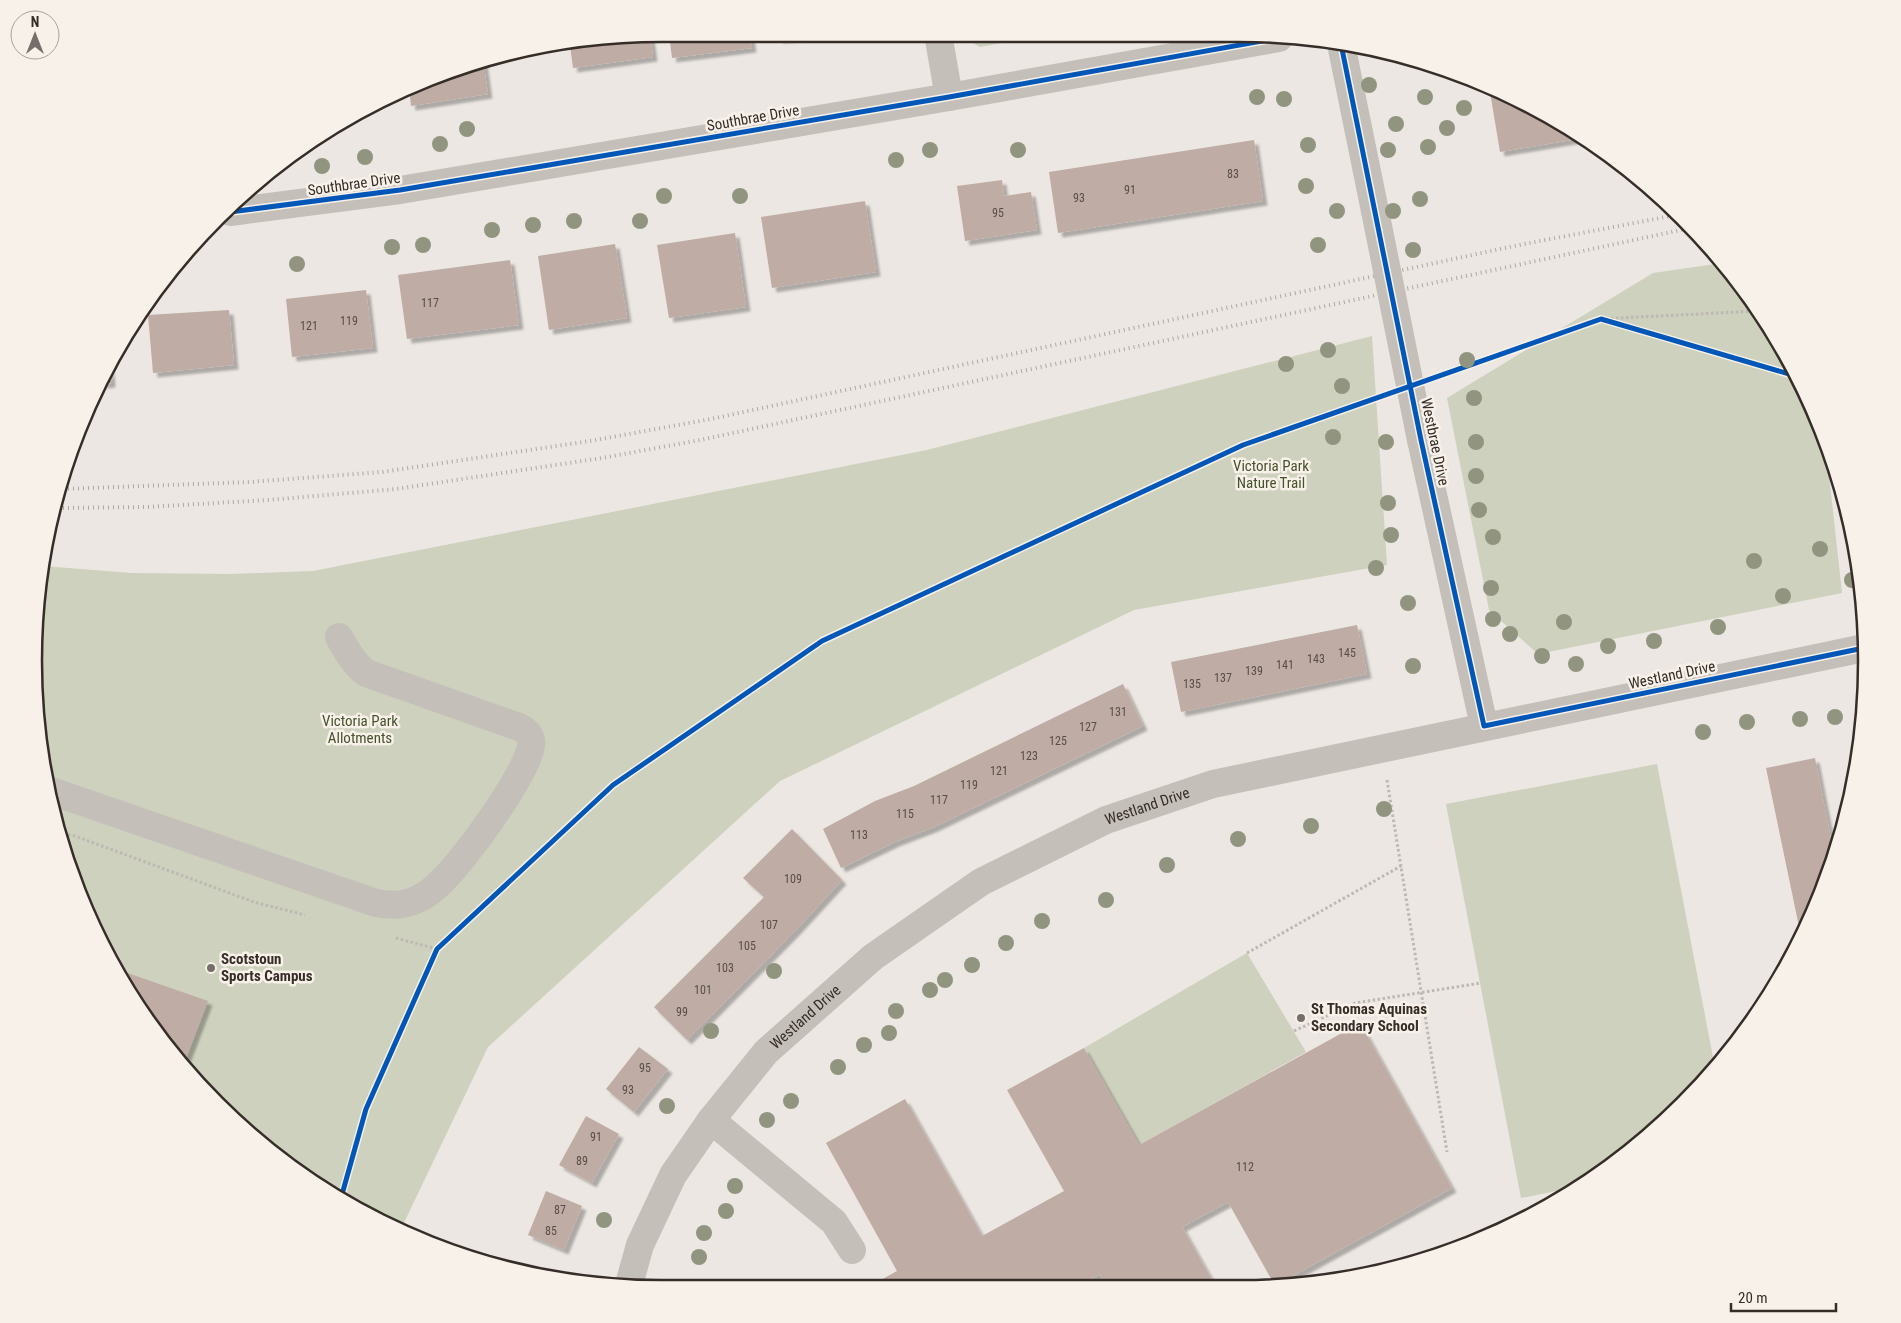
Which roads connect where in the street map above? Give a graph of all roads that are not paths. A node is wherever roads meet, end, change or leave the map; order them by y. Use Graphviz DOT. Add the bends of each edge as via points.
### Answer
graph roads {
  1 [pos="939,42"];
  2 [pos="1253,43"];
  3 [pos="1343,51"];
  4 [pos="949,97"];
  5 [pos="237,211"];
  6 [pos="339,637"];
  7 [pos="1858,649"];
  8 [pos="1484,726"];
  9 [pos="57,793"];
  10 [pos="712,1120"];
  11 [pos="852,1250"];
  12 [pos="630,1279"];
  1 -- 4 [label="street"];
  2 -- 4 [label="street, Southbrae Drive"];
  3 -- 8 [label="street, Westbrae Drive, bridge"];
  4 -- 5 [label="street, Southbrae Drive" via="420,187"];
  6 -- 9 [label="street" via="356,666 366,673 519,727 531,739 530,751 517,776 461,861 442,882 419,898 399,906 376,903"];
  7 -- 8 [label="street, Westland Drive"];
  8 -- 10 [label="street, Westland Drive" via="1213,784 1106,820 981,882 866,963 766,1052"];
  10 -- 11 [label="street" via="834,1222"];
  10 -- 12 [label="street, Westland Drive" via="673,1175 640,1245"];
}
